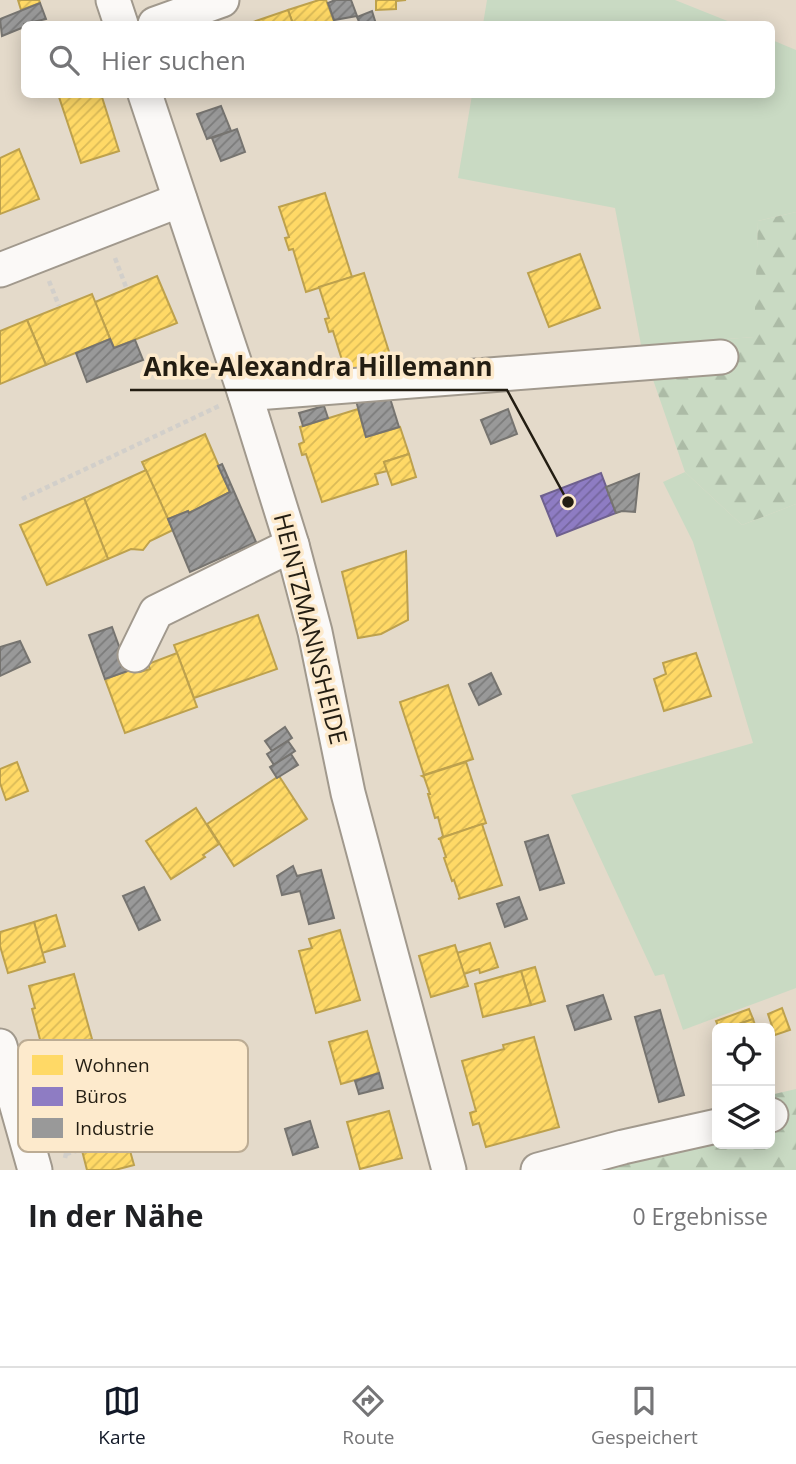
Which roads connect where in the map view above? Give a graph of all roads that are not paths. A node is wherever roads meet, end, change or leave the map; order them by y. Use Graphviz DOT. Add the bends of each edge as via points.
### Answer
graph roads {
  1 [pos="113,0"];
  2 [pos="222,0"];
  3 [pos="120,21"];
  4 [pos="163,21"];
  5 [pos="146,98"];
  6 [pos="180,200"];
  7 [pos="0,270"];
  8 [pos="721,357"];
  9 [pos="245,394"];
  10 [pos="292,545"];
  11 [pos="135,655"];
  12 [pos="0,1046"];
  13 [pos="18,1089"];
  14 [pos="712,1127"];
  15 [pos="449,1170"];
  16 [pos="538,1170"];
  1 -- 3 [label="street"];
  2 -- 4 [label="street"];
  5 -- 6 [label="street, HEINTZMANNSHEIDE"];
  6 -- 7 [label="street"];
  6 -- 9 [label="street, HEINTZMANNSHEIDE"];
  8 -- 9 [label="street"];
  9 -- 10 [label="street, HEINTZMANNSHEIDE"];
  10 -- 11 [label="street" via="156,612"];
  10 -- 15 [label="street, HEINTZMANNSHEIDE" via="348,793"];
  12 -- 13 [label="street"];
  14 -- 16 [label="street"];
}
